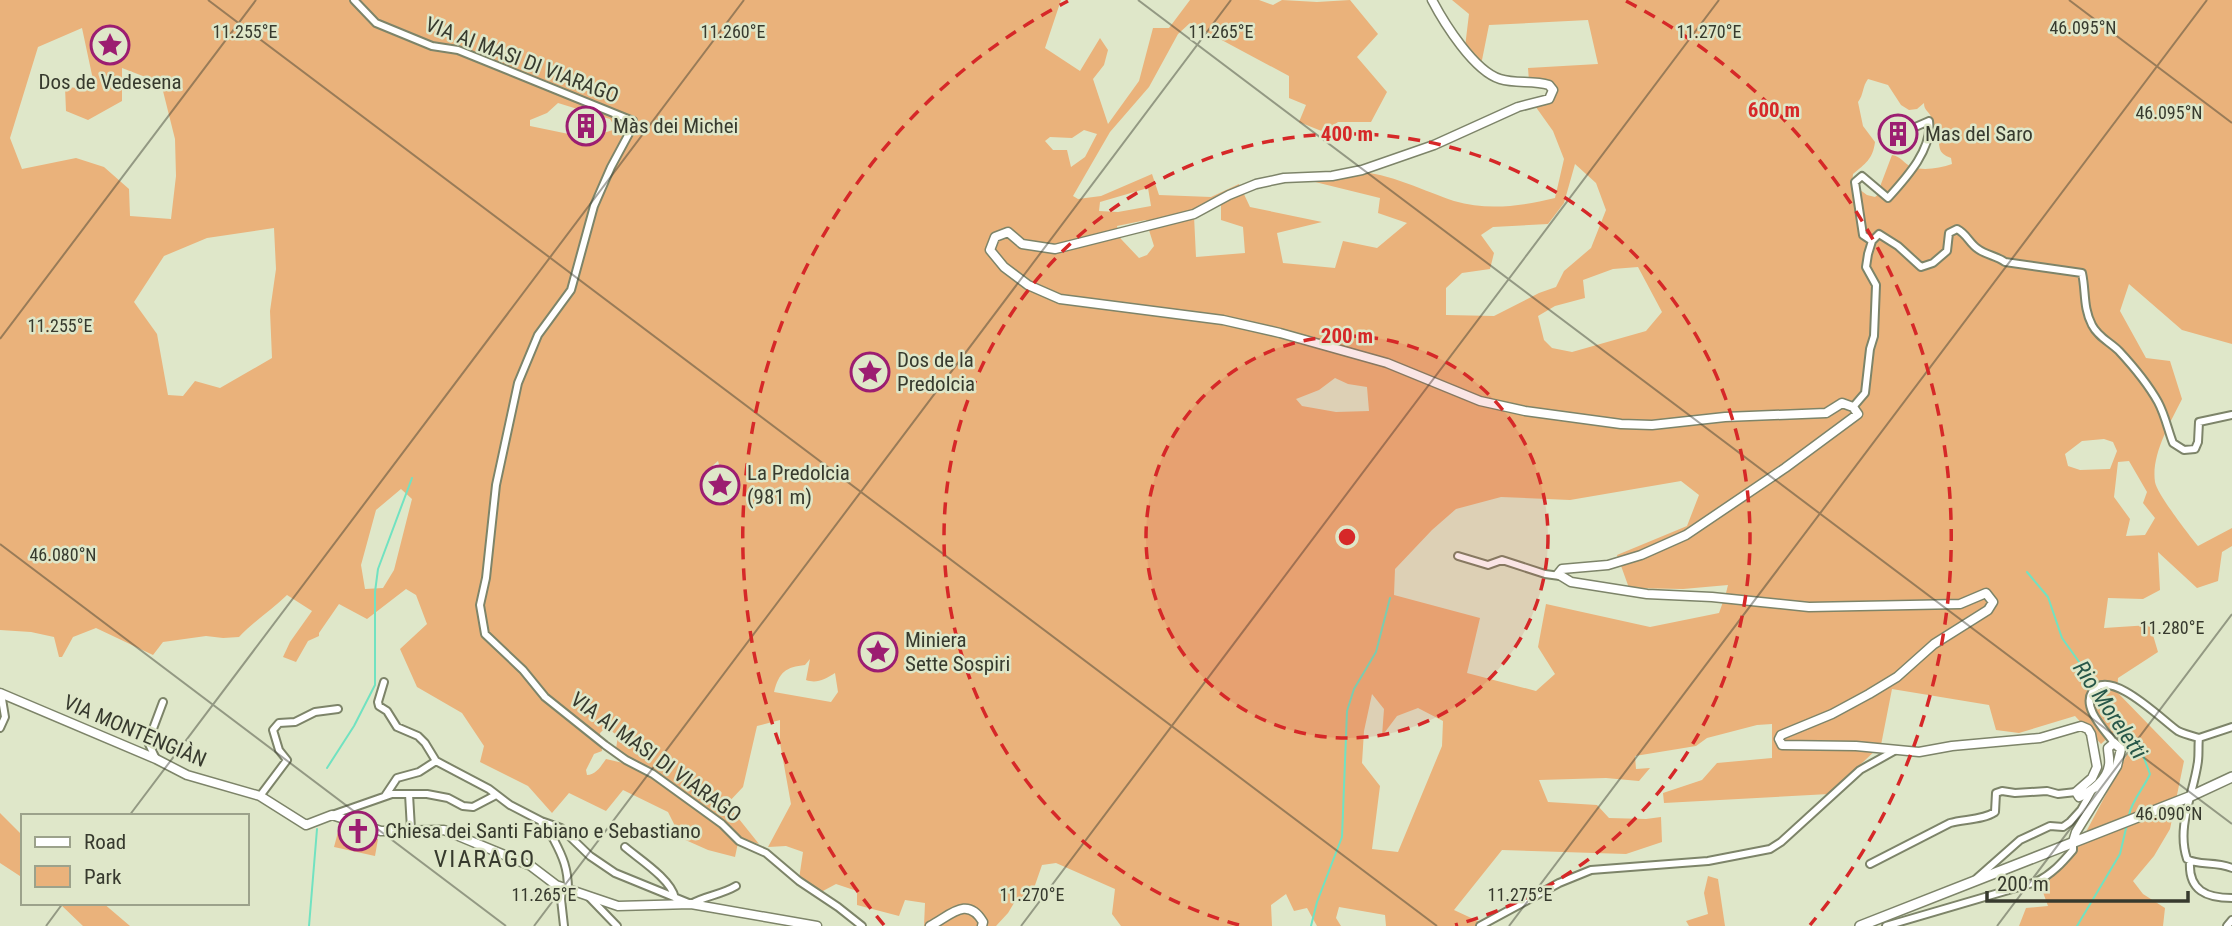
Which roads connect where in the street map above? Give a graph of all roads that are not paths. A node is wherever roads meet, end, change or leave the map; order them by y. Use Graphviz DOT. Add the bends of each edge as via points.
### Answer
graph roads {
  1 [pos="354,0"];
  2 [pos="1432,0"];
  3 [pos="1913,128"];
  4 [pos="1872,241"];
  5 [pos="1853,407"];
  6 [pos="2232,415"];
  7 [pos="1458,556"];
  8 [pos="1561,576"];
  9 [pos="384,682"];
  10 [pos="1,693"];
  11 [pos="163,702"];
  12 [pos="338,709"];
  13 [pos="2232,727"];
  14 [pos="0,728"];
  15 [pos="2199,738"];
  16 [pos="2114,743"];
  17 [pos="1897,749"];
  18 [pos="156,759"];
  19 [pos="436,761"];
  20 [pos="2232,777"];
  21 [pos="2076,792"];
  22 [pos="2091,792"];
  23 [pos="409,794"];
  24 [pos="496,795"];
  25 [pos="260,796"];
  26 [pos="386,796"];
  27 [pos="2189,797"];
  28 [pos="332,815"];
  29 [pos="541,821"];
  30 [pos="411,829"];
  31 [pos="2073,842"];
  32 [pos="625,847"];
  33 [pos="2190,861"];
  34 [pos="1870,864"];
  35 [pos="2232,868"];
  36 [pos="1975,880"];
  37 [pos="736,886"];
  38 [pos="565,888"];
  39 [pos="587,895"];
  40 [pos="675,898"];
  41 [pos="2232,898"];
  42 [pos="691,904"];
  43 [pos="2232,920"];
  44 [pos="564,926"];
  45 [pos="617,926"];
  46 [pos="817,926"];
  47 [pos="862,926"];
  48 [pos="930,926"];
  49 [pos="982,926"];
  50 [pos="1480,926"];
  51 [pos="1860,926"];
  52 [pos="1886,926"];
  53 [pos="2227,926"];
  1 -- 47 [label="street, VIA AI MASI DI VIARAGO" via="376,23 633,121 594,206 571,290 538,335 518,383 496,485 480,605 485,634 545,697 605,745 653,774 739,841 766,853"];
  2 -- 5 [label="street" via="1447,29 1491,76 1549,85 1553,90 1549,99 1518,107 1434,145 1362,170 1256,184 1194,214 1055,249 1022,244 1008,232 995,237 990,250 1003,267 1028,285 1060,299 1280,332 1387,363 1480,401 1525,411 1652,425 1826,412 1842,403"];
  3 -- 4 [label="street" via="1929,121 1922,154 1888,198 1862,176 1855,182 1863,235"];
  4 -- 5 [label="street" via="1866,267 1876,285 1874,336 1865,393"];
  4 -- 6 [label="street" via="1879,234 1921,267 1947,251 1949,233 1957,229 1980,251 2005,262 2082,273 2092,326 2148,386 2173,443 2184,450 2194,449 2199,422"];
  5 -- 8 [label="street" via="1858,414 1827,438 1686,534 1608,565 1562,569"];
  7 -- 8 [label="street"];
  8 -- 17 [label="street" via="1571,582 1647,594 1809,607 1959,604 1986,593 1993,602 1988,610 1934,644 1897,677 1779,739 1782,745"];
  9 -- 19 [label="street" via="379,706 397,727 418,736"];
  10 -- 14 [label="street" via="5,717"];
  10 -- 18 [label="street, VIA MONTENGIÀN"];
  11 -- 18 [label="street" via="148,742"];
  12 -- 25 [label="street" via="279,723 273,730 287,760"];
  13 -- 15 [label="street"];
  15 -- 16 [label="street" via="2178,731 2132,694 2108,685 2096,687 2090,707"];
  15 -- 27 [label="street"];
  16 -- 22 [label="street" via="2108,747 2106,775"];
  16 -- 31 [label="street" via="2121,749 2117,766"];
  17 -- 21 [label="street" via="1919,752 2040,738 2081,726 2091,734 2097,767"];
  17 -- 50 [label="street" via="1860,770 1770,849 1708,861 1591,870"];
  18 -- 25 [label="street, VIA MONTENGIÀN" via="187,775"];
  19 -- 24 [label="street"];
  19 -- 26 [label="street" via="397,778"];
  20 -- 27 [label="main road"];
  21 -- 22 [label="street" via="2079,797"];
  21 -- 34 [label="street" via="1996,793 1991,815 1950,823"];
  22 -- 36 [label="street" via="2070,822 2020,840"];
  23 -- 24 [label="street" via="438,796 473,807"];
  23 -- 26 [label="street"];
  23 -- 30 [label="street"];
  24 -- 29 [label="street"];
  25 -- 28 [label="street, VIA MONTENGIÀN" via="306,825"];
  26 -- 28 [label="street"];
  27 -- 31 [label="main road"];
  27 -- 33 [label="street" via="2183,839"];
  28 -- 30 [label="street" via="381,831"];
  29 -- 38 [label="street" via="565,858"];
  29 -- 40 [label="street" via="561,828 615,873"];
  30 -- 38 [label="street" via="444,830 531,866"];
  31 -- 36 [label="main road"];
  31 -- 52 [label="street" via="2073,850 2062,863 2036,882"];
  32 -- 40 [label="street" via="650,865"];
  33 -- 35 [label="street"];
  33 -- 41 [label="street" via="2192,879 2205,895"];
  36 -- 51 [label="main road"];
  37 -- 42 [label="street"];
  38 -- 39 [label="street"];
  38 -- 44 [label="street"];
  39 -- 42 [label="street" via="618,906"];
  39 -- 45 [label="street"];
  40 -- 42 [label="street"];
  42 -- 46 [label="street"];
  43 -- 53 [label="street"];
  48 -- 49 [label="street" via="969,908 976,911"];
}
